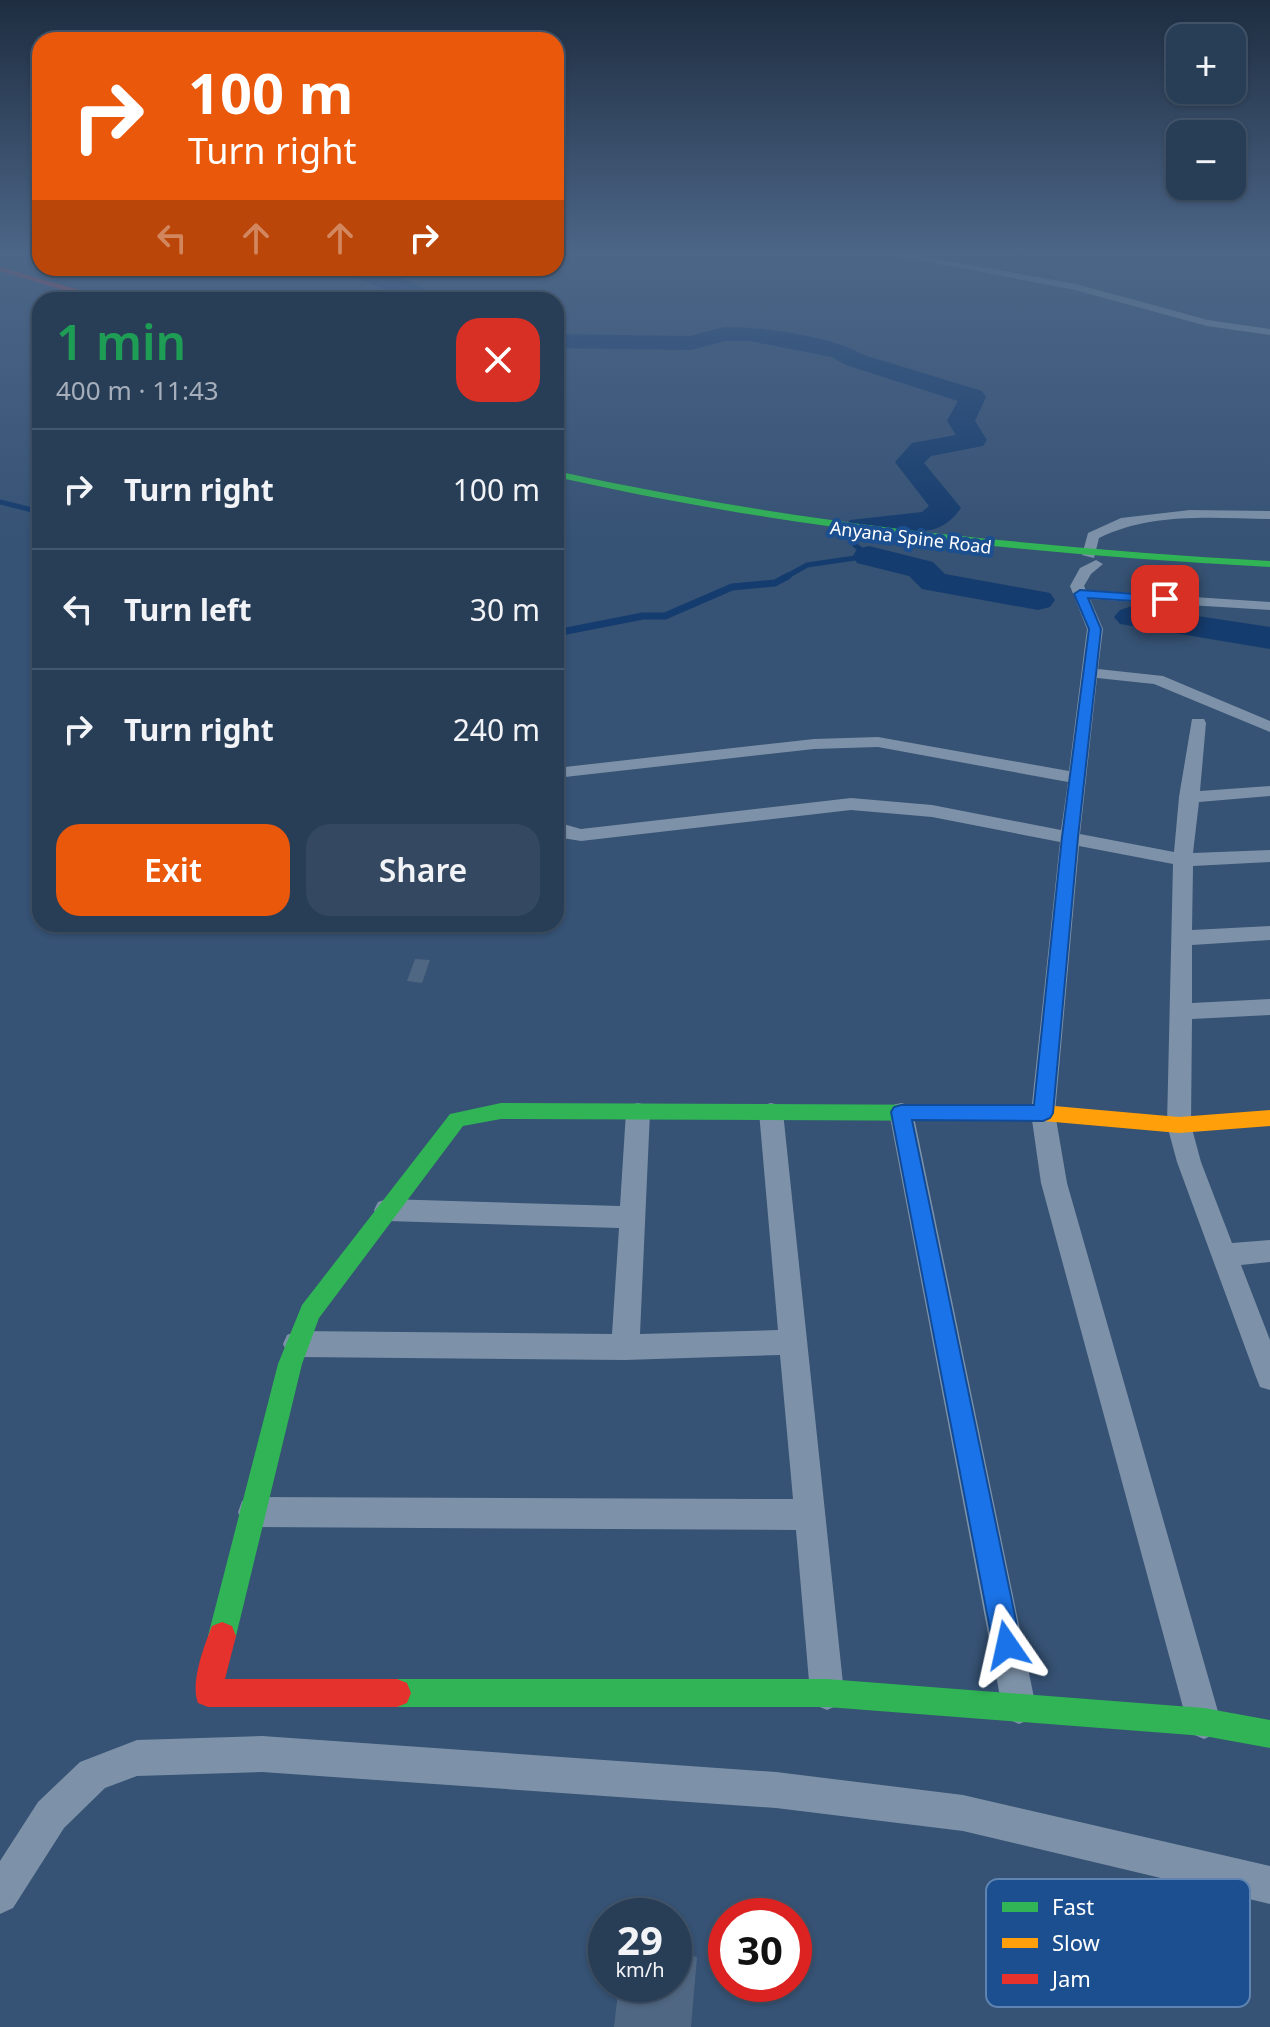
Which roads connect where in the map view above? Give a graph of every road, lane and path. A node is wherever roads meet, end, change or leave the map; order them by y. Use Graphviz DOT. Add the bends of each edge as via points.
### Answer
graph roads {
  1 [pos="564,476"];
  2 [pos="564,485"];
  3 [pos="1270,515"];
  4 [pos="1093,559"];
  5 [pos="1270,564"];
  6 [pos="1270,574"];
  7 [pos="1080,594"];
  8 [pos="1270,606"];
  9 [pos="1091,673"];
  10 [pos="1198,723"];
  11 [pos="1270,727"];
  12 [pos="564,772"];
  13 [pos="1077,778"];
  14 [pos="1270,791"];
  15 [pos="1188,797"];
  16 [pos="564,833"];
  17 [pos="1070,837"];
  18 [pos="1270,856"];
  19 [pos="1183,860"];
  20 [pos="1270,933"];
  21 [pos="1182,938"];
  22 [pos="1270,1007"];
  23 [pos="1181,1012"];
  24 [pos="638,1112"];
  25 [pos="771,1112"];
  26 [pos="901,1112"];
  27 [pos="1043,1113"];
  28 [pos="1270,1118"];
  29 [pos="1179,1125"];
  30 [pos="387,1210"];
  31 [pos="632,1217"];
  32 [pos="1270,1251"];
  33 [pos="1224,1255"];
  34 [pos="793,1342"];
  35 [pos="297,1344"];
  36 [pos="625,1347"];
  37 [pos="1270,1377"];
  38 [pos="253,1512"];
  39 [pos="810,1515"];
  40 [pos="827,1693"];
  41 [pos="1019,1707"];
  42 [pos="1204,1722"];
  43 [pos="1270,1734"];
  44 [pos="1244,1879"];
  45 [pos="1250,1880"];
  46 [pos="1270,1885"];
  47 [pos="0,1895"];
  1 -- 4 [label="main road, Anyana Spine Road" via="831,528"];
  2 -- 4 [label="main road, Anyana Spine Road" via="829,536"];
  3 -- 4 [label="street" via="1190,514 1121,522 1093,536"];
  4 -- 5 [label="main road, Anyana Spine Road"];
  4 -- 6 [label="main road, Anyana Spine Road"];
  4 -- 7 [label="street" via="1079,580"];
  7 -- 8 [label="street"];
  7 -- 9 [label="street" via="1095,629"];
  9 -- 11 [label="street" via="1157,679"];
  9 -- 13 [label="street"];
  10 -- 15 [label="street"];
  12 -- 13 [label="street" via="814,744 878,742"];
  13 -- 17 [label="street"];
  14 -- 15 [label="street"];
  15 -- 19 [label="street"];
  16 -- 17 [label="street" via="851,804 932,811"];
  17 -- 19 [label="street"];
  17 -- 27 [label="street"];
  18 -- 19 [label="street"];
  19 -- 21 [label="street"];
  20 -- 21 [label="street"];
  21 -- 23 [label="street"];
  22 -- 23 [label="street"];
  23 -- 29 [label="street"];
  24 -- 25 [label="main road"];
  24 -- 30 [label="main road" via="501,1111 457,1119"];
  24 -- 31 [label="street"];
  25 -- 26 [label="main road"];
  25 -- 34 [label="street"];
  26 -- 27 [label="main road"];
  26 -- 41 [label="street"];
  27 -- 29 [label="main road"];
  27 -- 42 [label="street" via="1054,1183"];
  28 -- 29 [label="main road"];
  29 -- 33 [label="street"];
  30 -- 31 [label="street"];
  30 -- 35 [label="main road" via="310,1312"];
  31 -- 36 [label="street"];
  32 -- 33 [label="street"];
  33 -- 37 [label="street"];
  34 -- 36 [label="street"];
  34 -- 39 [label="street"];
  35 -- 36 [label="street"];
  35 -- 38 [label="main road"];
  38 -- 39 [label="street"];
  38 -- 40 [label="main road" via="208,1693"];
  39 -- 40 [label="street"];
  40 -- 41 [label="main road"];
  41 -- 42 [label="main road"];
  42 -- 43 [label="main road"];
  44 -- 47 [label="street" via="963,1813 776,1790 262,1754 137,1758 93,1775 51,1815"];
  45 -- 46 [label="street"];
}
